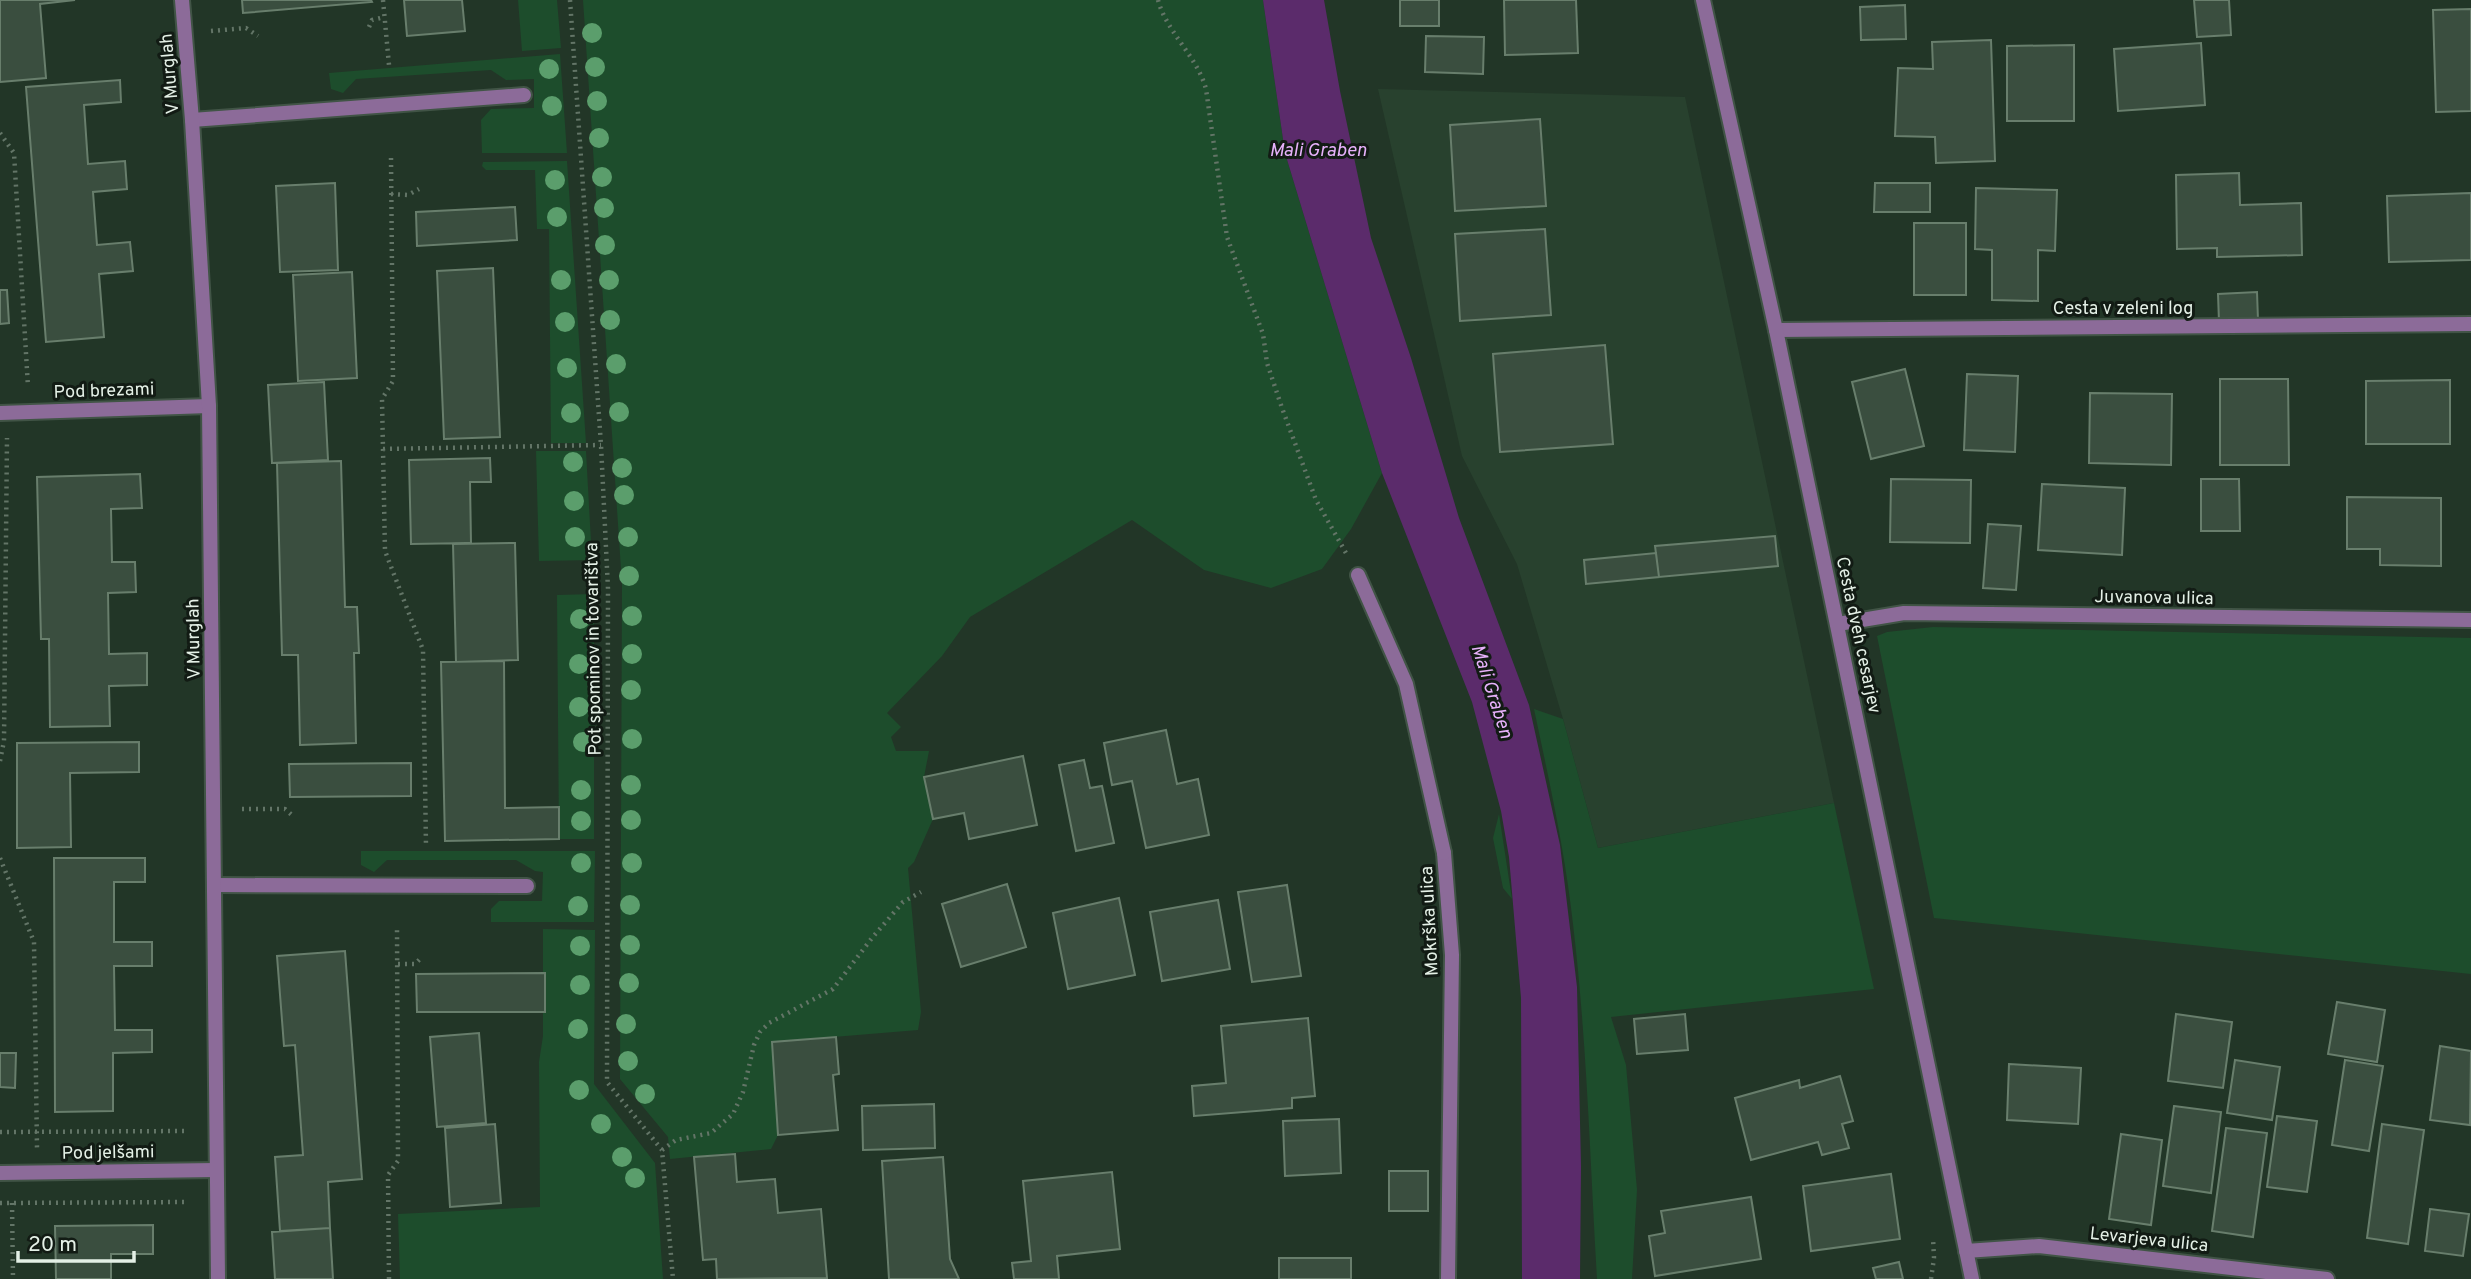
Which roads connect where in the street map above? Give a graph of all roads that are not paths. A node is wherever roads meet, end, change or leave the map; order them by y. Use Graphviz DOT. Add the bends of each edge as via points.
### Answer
graph roads {
  1 [pos="182,0"];
  2 [pos="1703,0"];
  3 [pos="524,95"];
  4 [pos="192,120"];
  5 [pos="2471,324"];
  6 [pos="1776,330"];
  7 [pos="209,406"];
  8 [pos="4,413"];
  9 [pos="1358,575"];
  10 [pos="2471,620"];
  11 [pos="1838,624"];
  12 [pos="215,885"];
  13 [pos="527,886"];
  14 [pos="216,1170"];
  15 [pos="6,1172"];
  16 [pos="1966,1251"];
  17 [pos="218,1279"];
  18 [pos="1448,1279"];
  19 [pos="1972,1279"];
  20 [pos="2327,1279"];
  1 -- 4 [label="street, V Murglah"];
  2 -- 6 [label="street, Cesta dveh cesarjev"];
  3 -- 4 [label="street"];
  4 -- 7 [label="street, V Murglah"];
  5 -- 6 [label="street, Cesta v zeleni log"];
  6 -- 11 [label="street, Cesta dveh cesarjev"];
  7 -- 8 [label="street, Pod brezami"];
  7 -- 12 [label="street, V Murglah"];
  9 -- 18 [label="street, Mokrška ulica" via="1406,684 1444,853 1452,955"];
  10 -- 11 [label="street, Juvanova ulica" via="1904,613"];
  11 -- 16 [label="street, Cesta dveh cesarjev"];
  12 -- 13 [label="street"];
  12 -- 14 [label="street, V Murglah"];
  14 -- 15 [label="street, Pod jelšami"];
  14 -- 17 [label="street, V Murglah"];
  16 -- 19 [label="street, Cesta dveh cesarjev"];
  16 -- 20 [label="street, Levarjeva ulica" via="2039,1246"];
}
